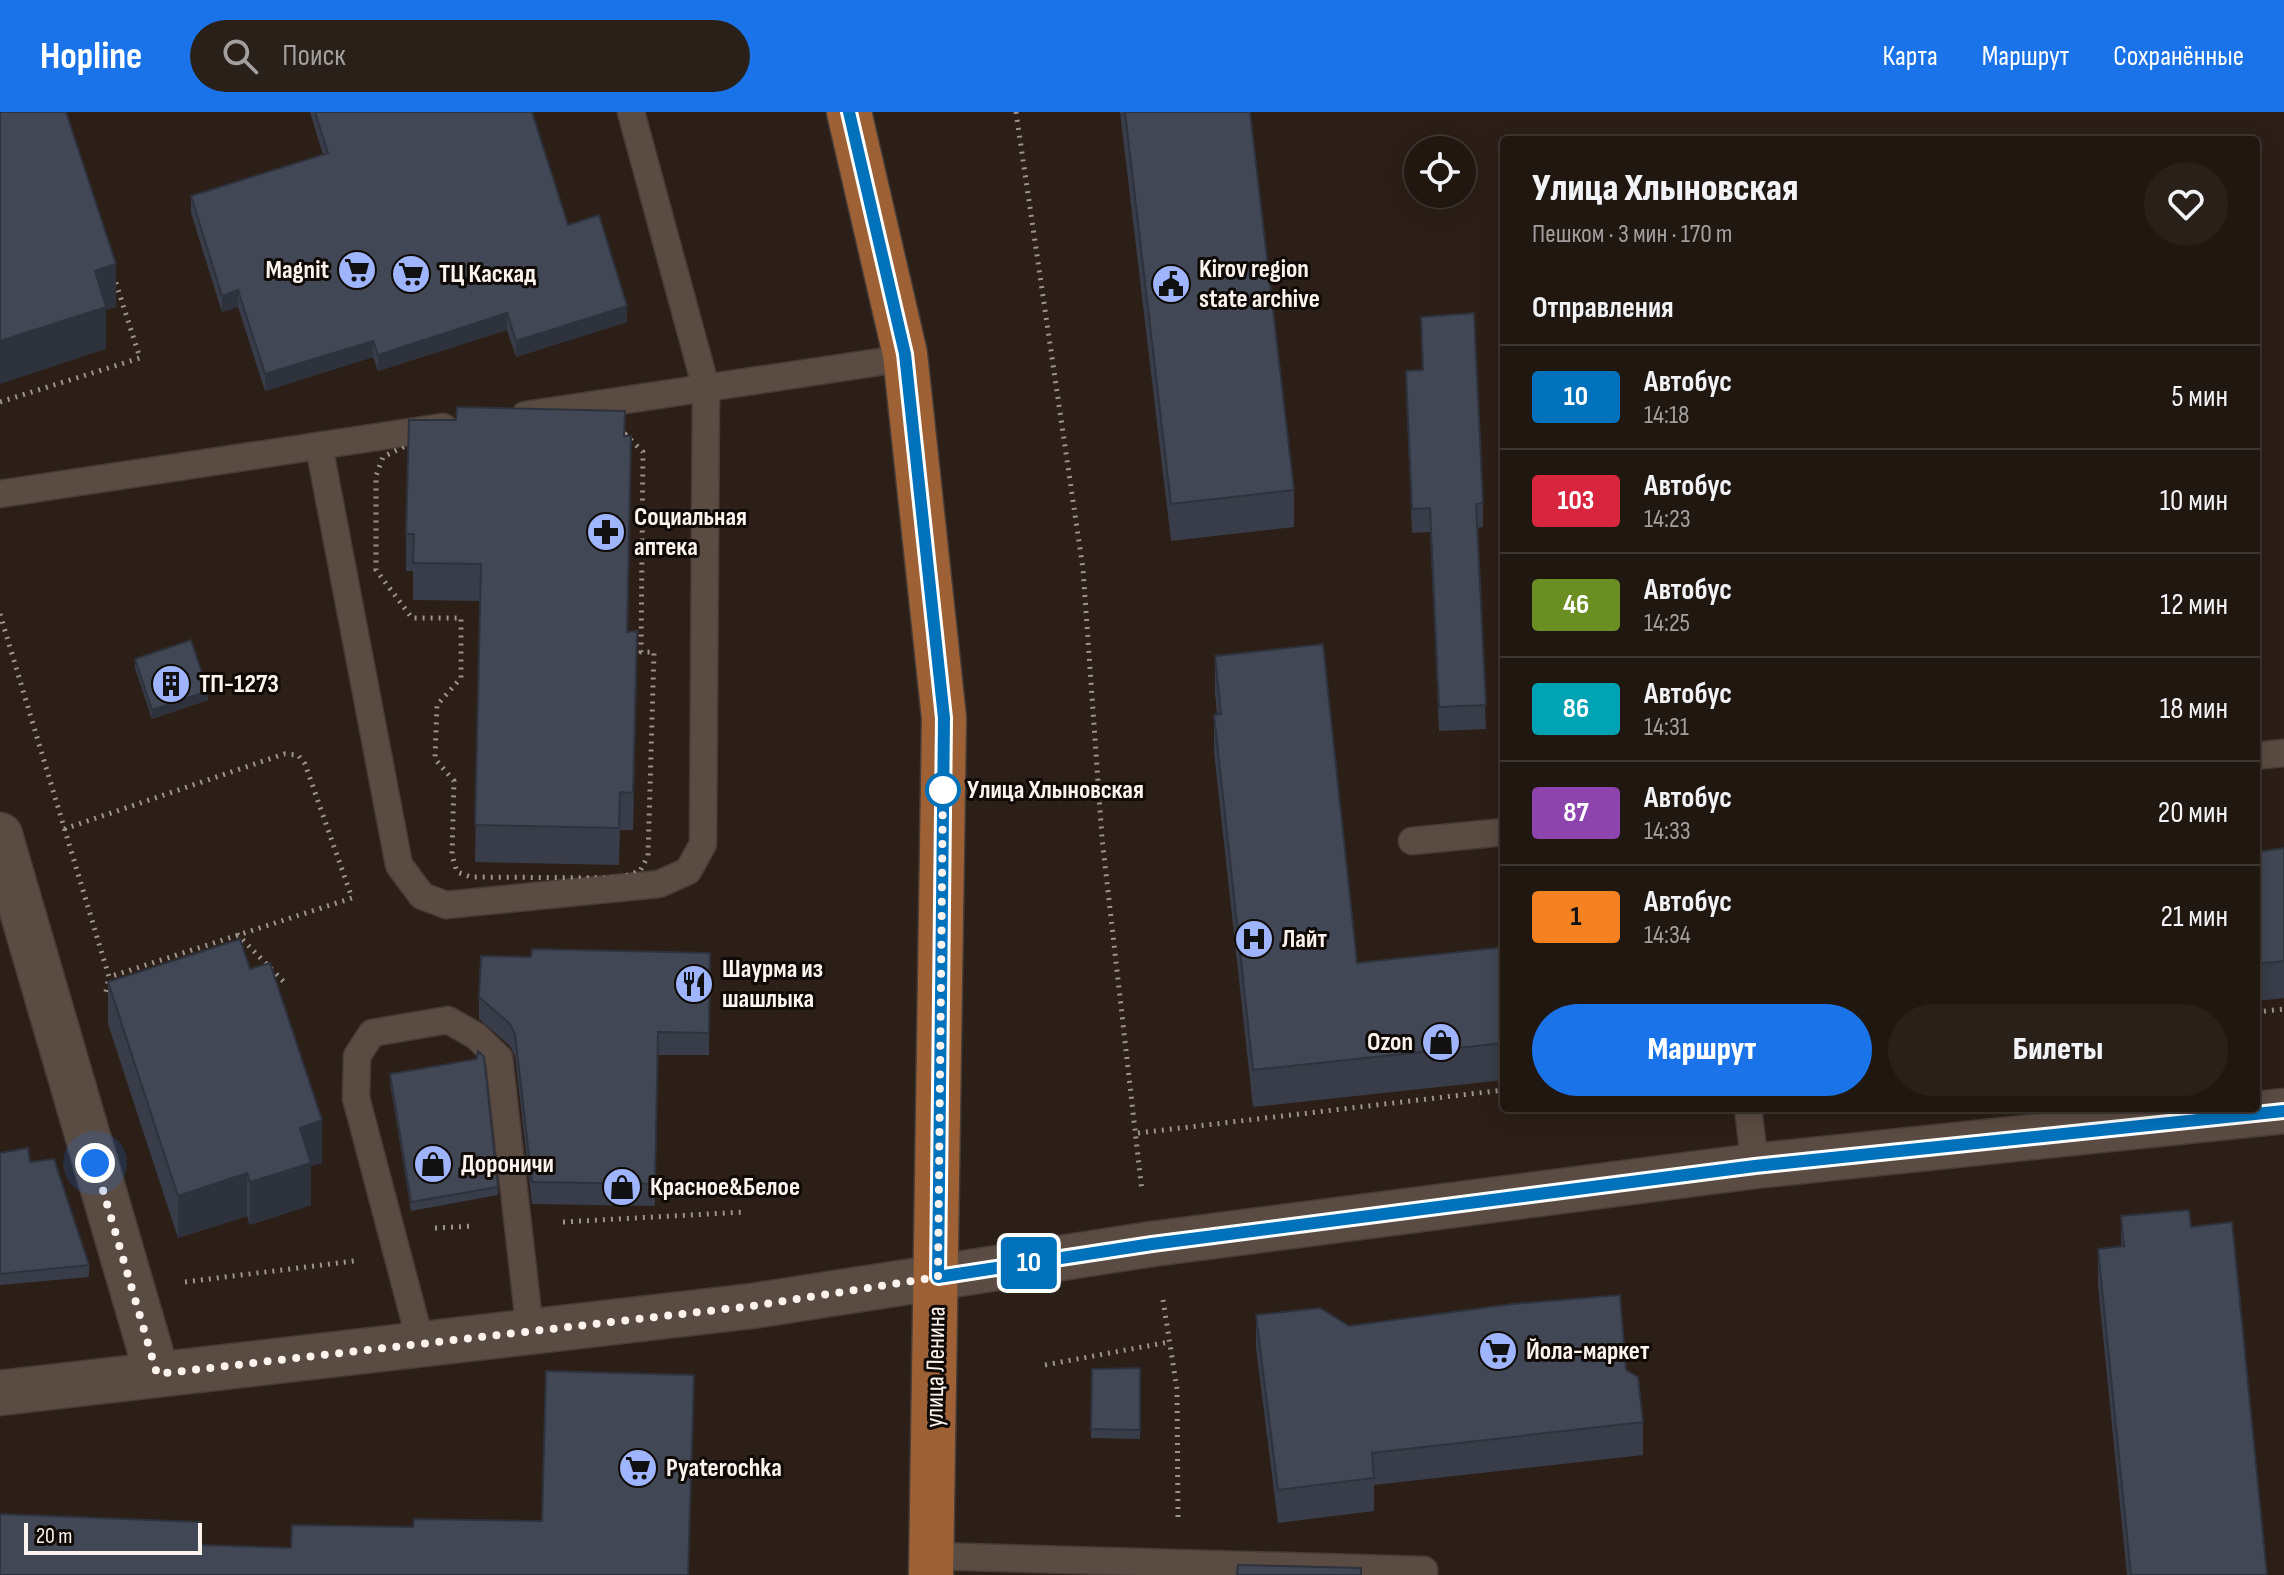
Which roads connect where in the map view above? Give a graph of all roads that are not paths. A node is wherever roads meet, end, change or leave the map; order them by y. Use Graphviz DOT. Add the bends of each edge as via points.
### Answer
graph roads {
  1 [pos="631,112"];
  2 [pos="849,112"];
  3 [pos="906,358"];
  4 [pos="706,388"];
  5 [pos="507,418"];
  6 [pos="461,425"];
  7 [pos="319,446"];
  8 [pos="0,494"];
  9 [pos="2284,753"];
  10 [pos="2260,756"];
  11 [pos="1500,832"];
  12 [pos="1412,841"];
  13 [pos="3,853"];
  14 [pos="2284,1111"];
  15 [pos="1748,1112"];
  16 [pos="1755,1166"];
  17 [pos="938,1277"];
  18 [pos="530,1331"];
  19 [pos="421,1344"];
  20 [pos="157,1374"];
  21 [pos="0,1393"];
  22 [pos="931,1566"];
  23 [pos="1424,1575"];
  1 -- 4 [label="lane"];
  2 -- 3 [label="main road, улица Ленина"];
  3 -- 4 [label="lane"];
  3 -- 17 [label="main road, улица Ленина" via="944,718"];
  4 -- 5 [label="lane"];
  4 -- 7 [label="lane" via="703,844 688,871 659,884 446,905 422,896 399,865"];
  6 -- 7 [label="lane"];
  7 -- 8 [label="lane"];
  9 -- 10 [label="lane"];
  11 -- 12 [label="lane"];
  13 -- 20 [label="street"];
  14 -- 16 [label="street"];
  15 -- 16 [label="lane"];
  16 -- 17 [label="street"];
  17 -- 18 [label="street" via="752,1306"];
  17 -- 22 [label="main road, улица Ленина"];
  18 -- 19 [label="street"];
  18 -- 19 [label="lane" via="499,1058 448,1020 372,1033 357,1056 356,1098"];
  19 -- 20 [label="street"];
  20 -- 21 [label="street"];
  22 -- 23 [label="lane" via="1178,1563 1424,1570"];
}
